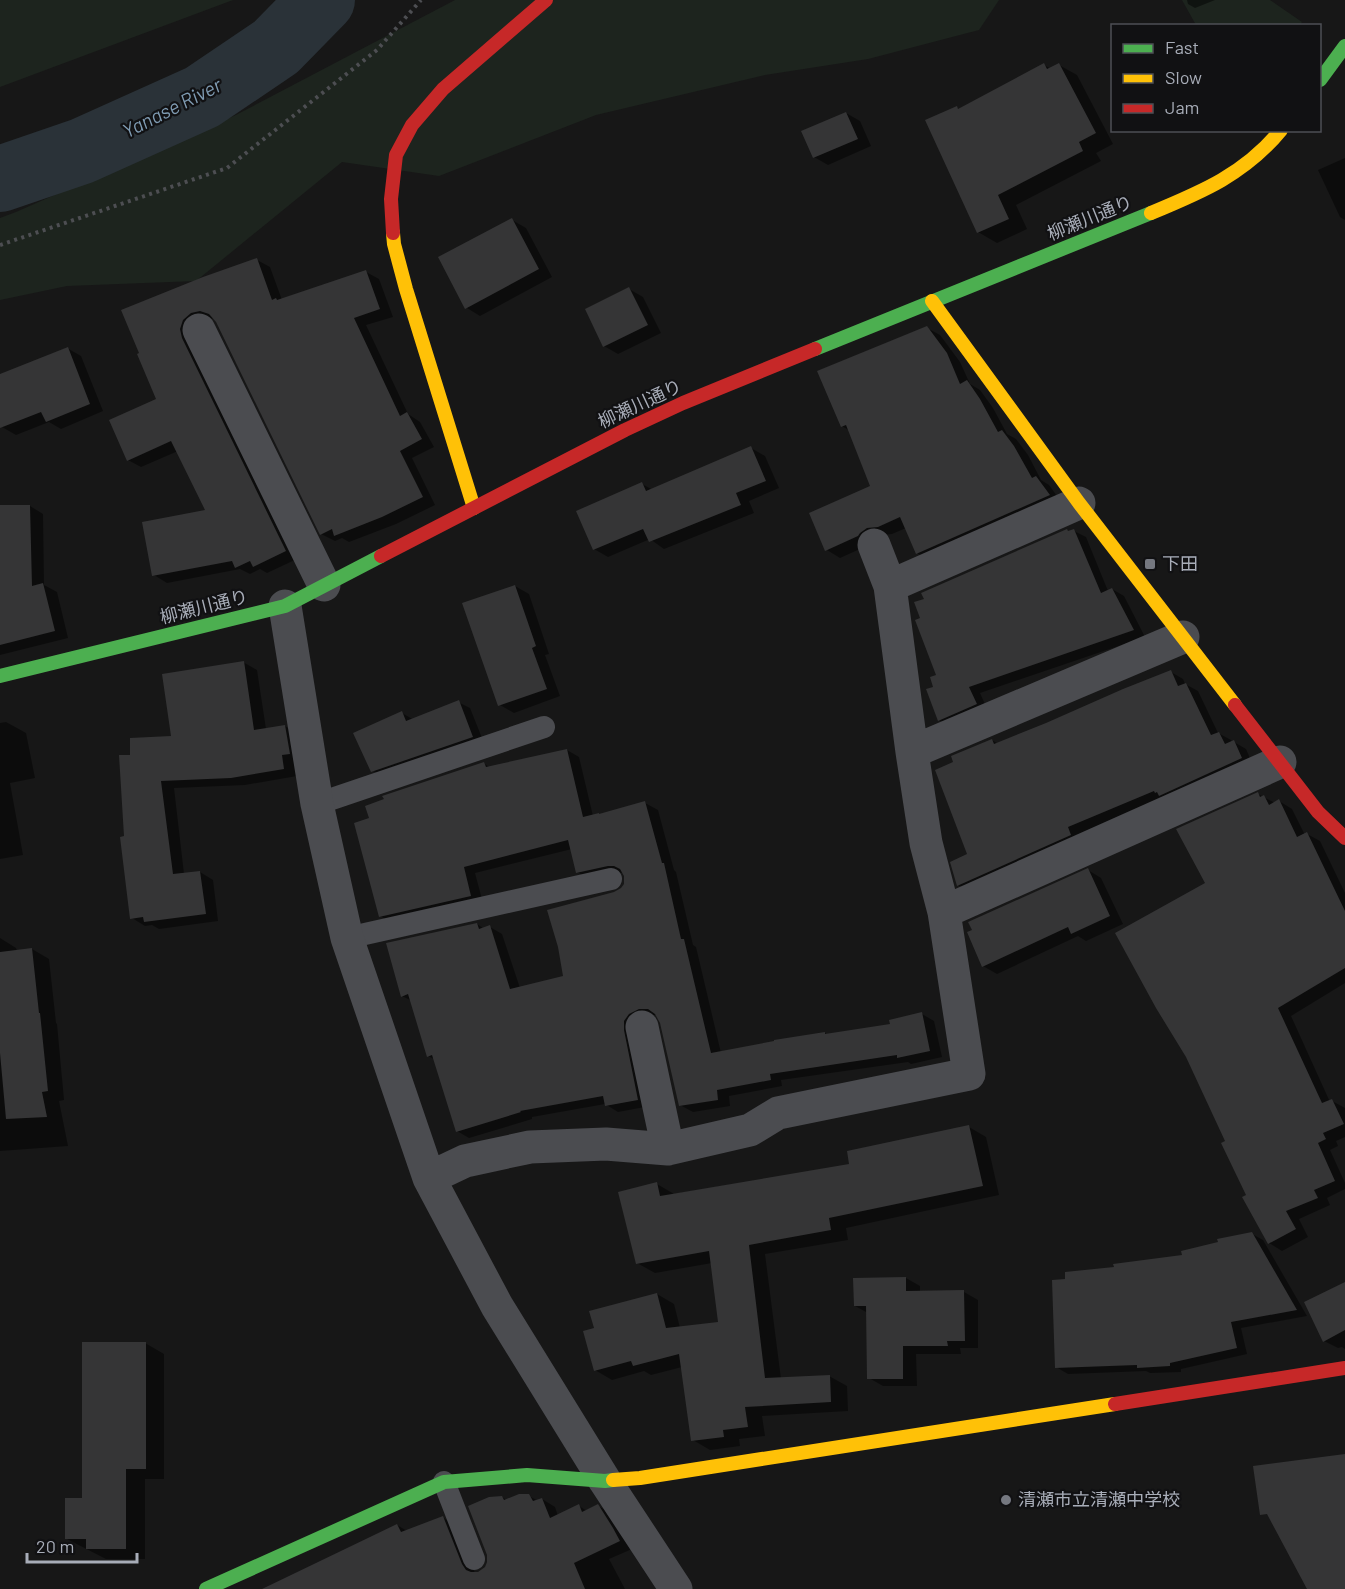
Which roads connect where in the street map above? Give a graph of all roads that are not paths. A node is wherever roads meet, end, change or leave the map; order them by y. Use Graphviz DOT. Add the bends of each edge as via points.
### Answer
graph roads {
  1 [pos="546,0"];
  2 [pos="1345,46"];
  3 [pos="1321,79"];
  4 [pos="1280,132"];
  5 [pos="932,301"];
  6 [pos="199,330"];
  7 [pos="1079,503"];
  8 [pos="474,508"];
  9 [pos="874,545"];
  10 [pos="324,585"];
  11 [pos="891,586"];
  12 [pos="285,606"];
  13 [pos="1183,637"];
  14 [pos="0,676"];
  15 [pos="544,727"];
  16 [pos="912,752"];
  17 [pos="1280,762"];
  18 [pos="317,804"];
  19 [pos="1345,838"];
  20 [pos="611,879"];
  21 [pos="944,912"];
  22 [pos="347,938"];
  23 [pos="642,1027"];
  24 [pos="668,1149"];
  25 [pos="429,1178"];
  26 [pos="1345,1368"];
  27 [pos="604,1481"];
  28 [pos="444,1482"];
  29 [pos="474,1559"];
  30 [pos="206,1589"];
  31 [pos="676,1589"];
  1 -- 8 [label="street" via="443,89 412,125 396,155 391,199 394,244"];
  2 -- 3 [label="street"];
  4 -- 5 [label="street, 柳瀬川通り" via="1245,167 1219,183"];
  5 -- 7 [label="street"];
  5 -- 8 [label="street, 柳瀬川通り" via="683,403"];
  6 -- 10 [label="street"];
  7 -- 11 [label="street"];
  7 -- 13 [label="street"];
  8 -- 10 [label="street, 柳瀬川通り"];
  9 -- 11 [label="street"];
  10 -- 12 [label="street, 柳瀬川通り"];
  11 -- 16 [label="street"];
  12 -- 14 [label="street, 柳瀬川通り"];
  12 -- 18 [label="street"];
  13 -- 16 [label="street"];
  13 -- 17 [label="street"];
  15 -- 18 [label="lane"];
  16 -- 21 [label="street" via="926,843"];
  17 -- 19 [label="street" via="1318,812"];
  17 -- 21 [label="street"];
  18 -- 22 [label="street"];
  20 -- 22 [label="lane"];
  21 -- 24 [label="street" via="969,1074 778,1113 750,1130"];
  22 -- 25 [label="street"];
  23 -- 24 [label="street"];
  24 -- 25 [label="street" via="606,1144 530,1147 465,1161"];
  25 -- 27 [label="street" via="497,1306"];
  26 -- 27 [label="street"];
  27 -- 28 [label="street" via="527,1475"];
  27 -- 31 [label="street"];
  28 -- 29 [label="lane"];
  28 -- 30 [label="street"];
}
